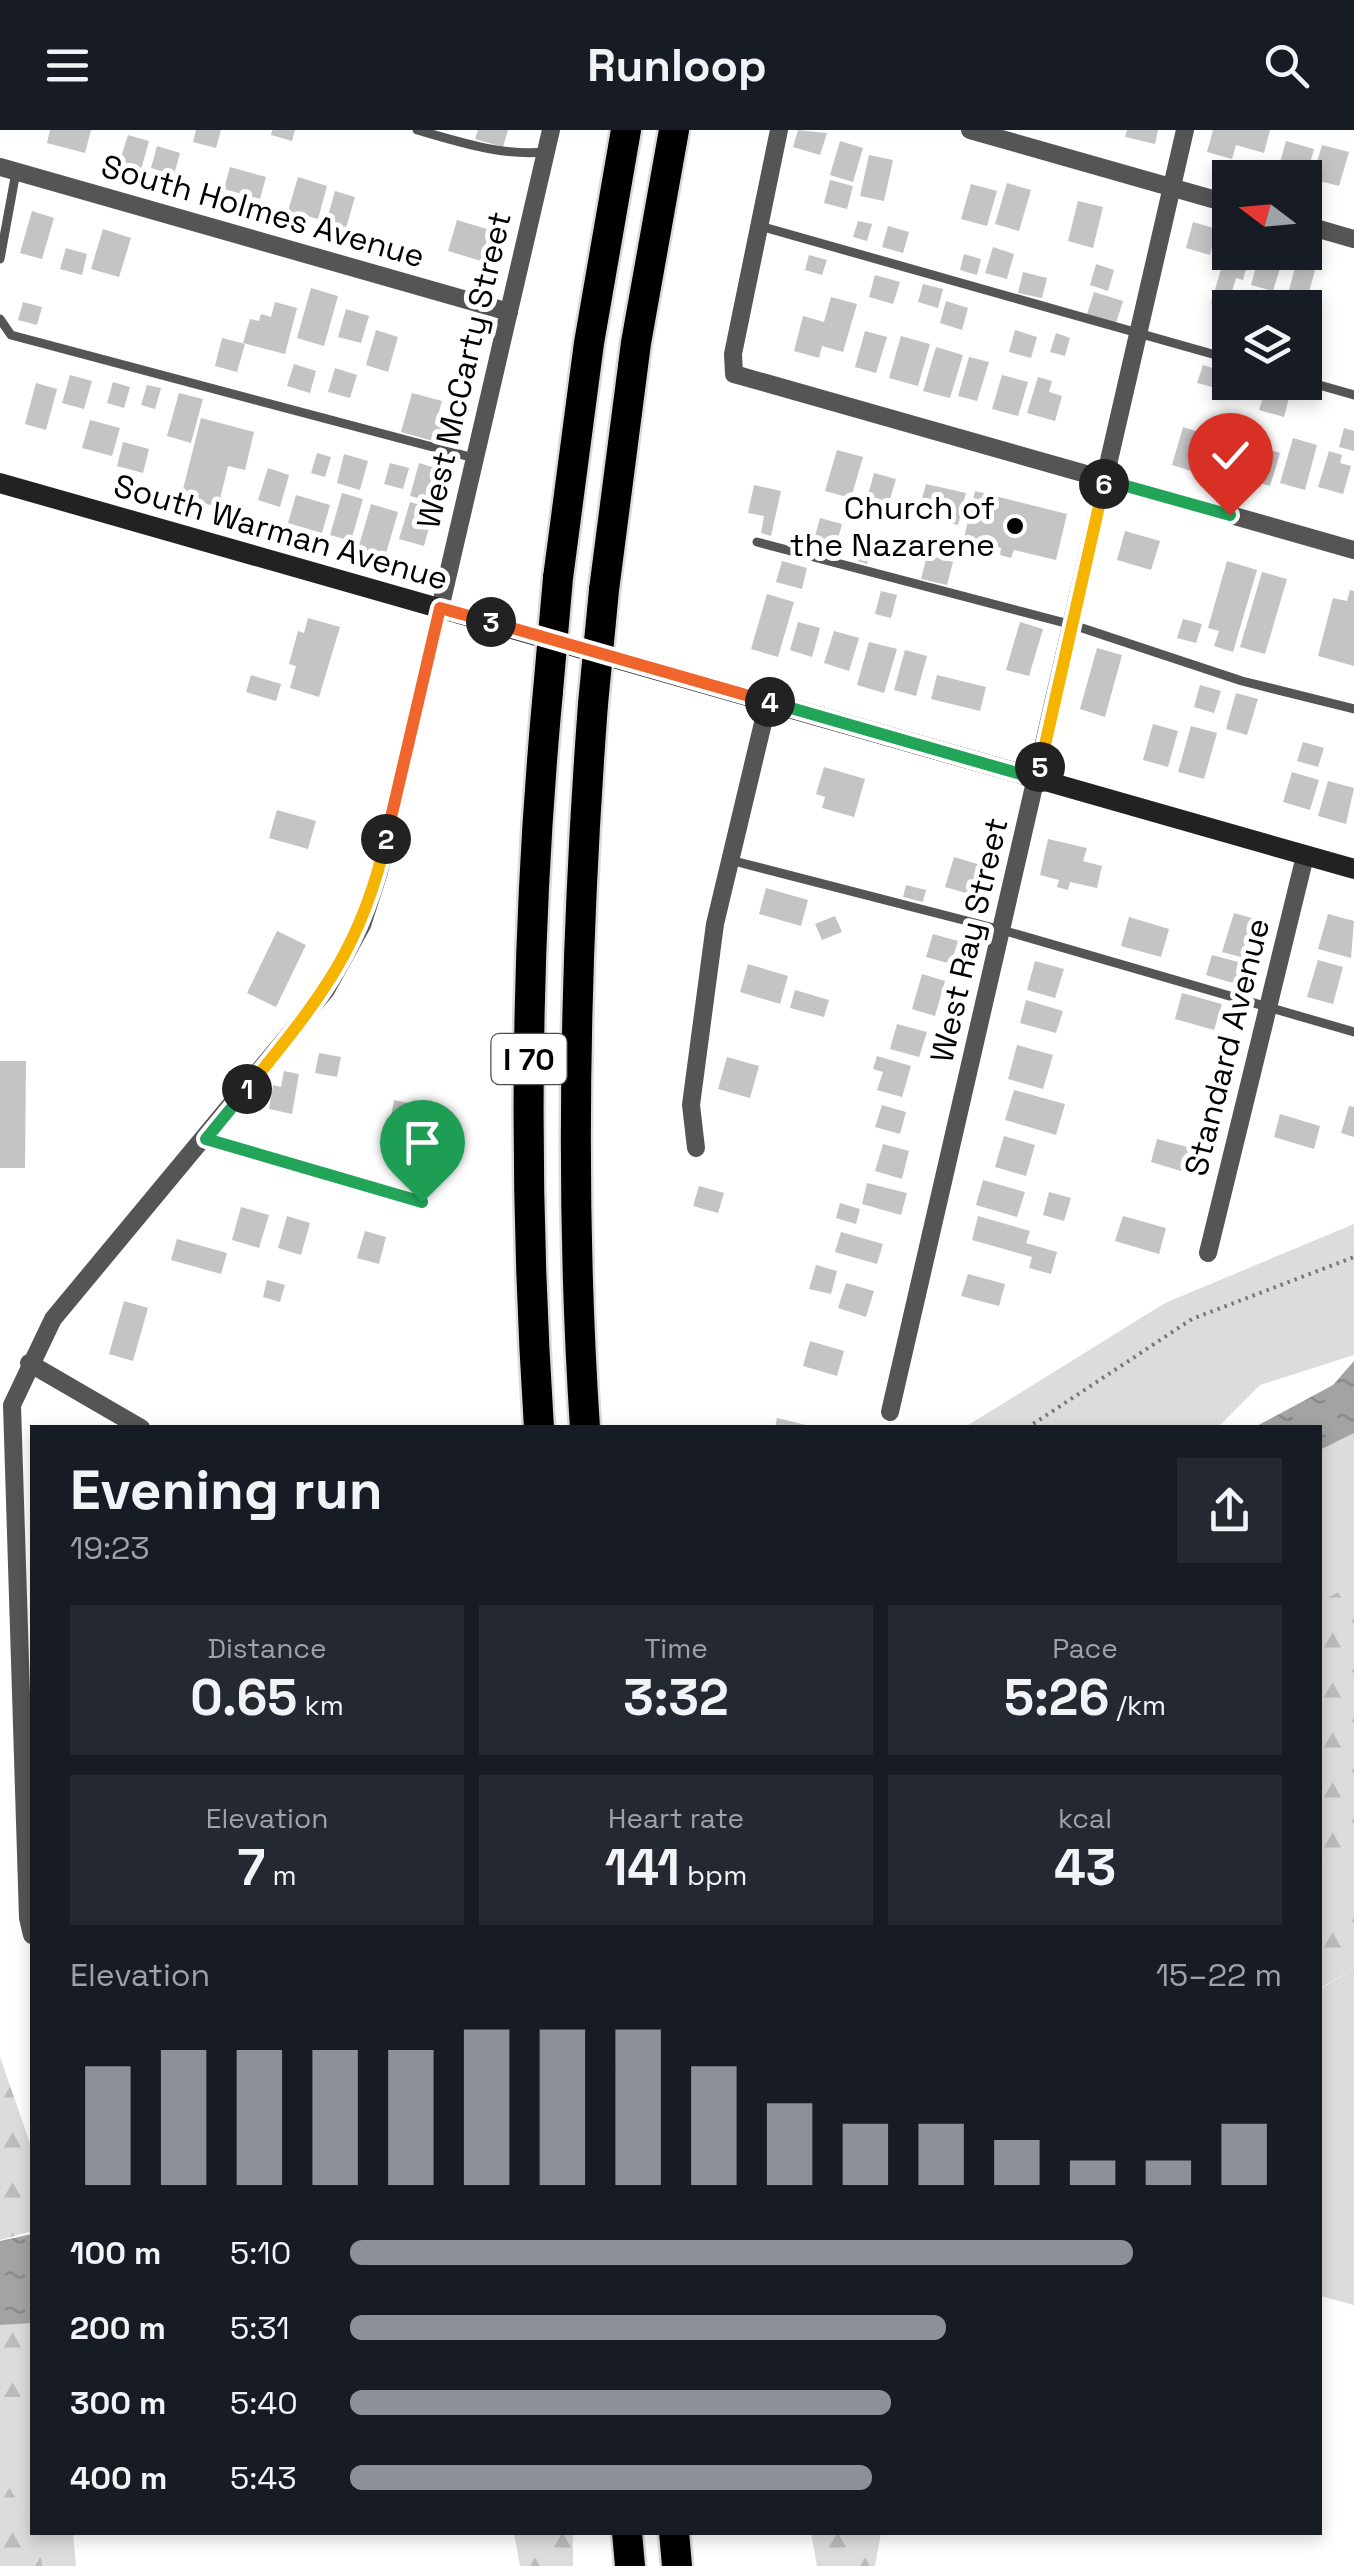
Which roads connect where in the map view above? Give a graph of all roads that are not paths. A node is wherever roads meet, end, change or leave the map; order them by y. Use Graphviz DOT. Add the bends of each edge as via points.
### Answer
graph roads {
  1 [pos="416,130"];
  2 [pos="550,130"];
  3 [pos="626,130"];
  4 [pos="674,130"];
  5 [pos="779,130"];
  6 [pos="970,130"];
  7 [pos="1186,130"];
  8 [pos="545,152"];
  9 [pos="8,169"];
  10 [pos="1172,188"];
  11 [pos="1212,199"];
  12 [pos="756,225"];
  13 [pos="1322,230"];
  14 [pos="1354,239"];
  15 [pos="0,259"];
  16 [pos="508,312"];
  17 [pos="0,319"];
  18 [pos="1139,333"];
  19 [pos="1212,354"];
  20 [pos="1322,386"];
  21 [pos="1354,395"];
  22 [pos="474,458"];
  23 [pos="1105,480"];
  24 [pos="0,483"];
  25 [pos="757,542"];
  26 [pos="1354,550"];
  27 [pos="440,608"];
  28 [pos="1072,624"];
  29 [pos="768,702"];
  30 [pos="1354,709"];
  31 [pos="1038,779"];
  32 [pos="1305,856"];
  33 [pos="730,860"];
  34 [pos="1354,870"];
  35 [pos="1002,930"];
  36 [pos="1266,1008"];
  37 [pos="1354,1032"];
  38 [pos="206,1139"];
  39 [pos="696,1148"];
  40 [pos="422,1202"];
  41 [pos="1208,1253"];
  42 [pos="29,1363"];
  43 [pos="890,1412"];
  44 [pos="136,1425"];
  45 [pos="539,1425"];
  46 [pos="585,1425"];
  47 [pos="27,1678"];
  48 [pos="30,1926"];
  49 [pos="627,2535"];
  50 [pos="674,2535"];
  51 [pos="630,2566"];
  52 [pos="676,2566"];
  1 -- 8 [label="lane" via="488,150"];
  2 -- 8 [label="street, West McCarty Street"];
  3 -- 45 [label="highway, I 70, bridge" via="558,578 536,839 529,1040"];
  4 -- 46 [label="highway, I 70, bridge" via="636,343 593,704 576,1084"];
  5 -- 12 [label="street"];
  6 -- 10 [label="street"];
  7 -- 10 [label="street, West Ray Street"];
  8 -- 16 [label="street, West McCarty Street"];
  9 -- 15 [label="lane"];
  9 -- 16 [label="street, South Holmes Avenue"];
  10 -- 11 [label="street"];
  10 -- 18 [label="street, West Ray Street"];
  12 -- 18 [label="lane"];
  12 -- 23 [label="street" via="734,374"];
  13 -- 14 [label="street"];
  16 -- 22 [label="street, West McCarty Street"];
  17 -- 22 [label="lane" via="11,335"];
  18 -- 19 [label="lane"];
  18 -- 23 [label="street, West Ray Street"];
  20 -- 21 [label="lane"];
  22 -- 27 [label="street, West McCarty Street"];
  23 -- 26 [label="street"];
  23 -- 28 [label="street, West Ray Street"];
  24 -- 27 [label="main road, South Warman Avenue"];
  25 -- 28 [label="lane"];
  27 -- 29 [label="main road, South Warman Avenue"];
  27 -- 38 [label="street, West McCarty Street" via="362,925 315,1005"];
  28 -- 30 [label="lane"];
  28 -- 31 [label="street, West Ray Street"];
  29 -- 31 [label="main road, South Warman Avenue"];
  29 -- 33 [label="street"];
  31 -- 32 [label="main road, South Warman Avenue"];
  31 -- 35 [label="street, West Ray Street"];
  32 -- 34 [label="main road, South Warman Avenue"];
  32 -- 36 [label="street, Standard Avenue"];
  33 -- 35 [label="lane"];
  33 -- 39 [label="street" via="715,924 692,1105"];
  35 -- 36 [label="lane"];
  35 -- 43 [label="street, West Ray Street"];
  36 -- 37 [label="lane"];
  36 -- 41 [label="street, Standard Avenue"];
  38 -- 40 [label="street"];
  38 -- 42 [label="street, West McCarty Street" via="53,1318"];
  42 -- 44 [label="street"];
  42 -- 47 [label="street, West McCarty Street" via="12,1405"];
  47 -- 48 [label="street, West McCarty Street"];
  49 -- 51 [label="highway"];
  50 -- 52 [label="highway"];
}
